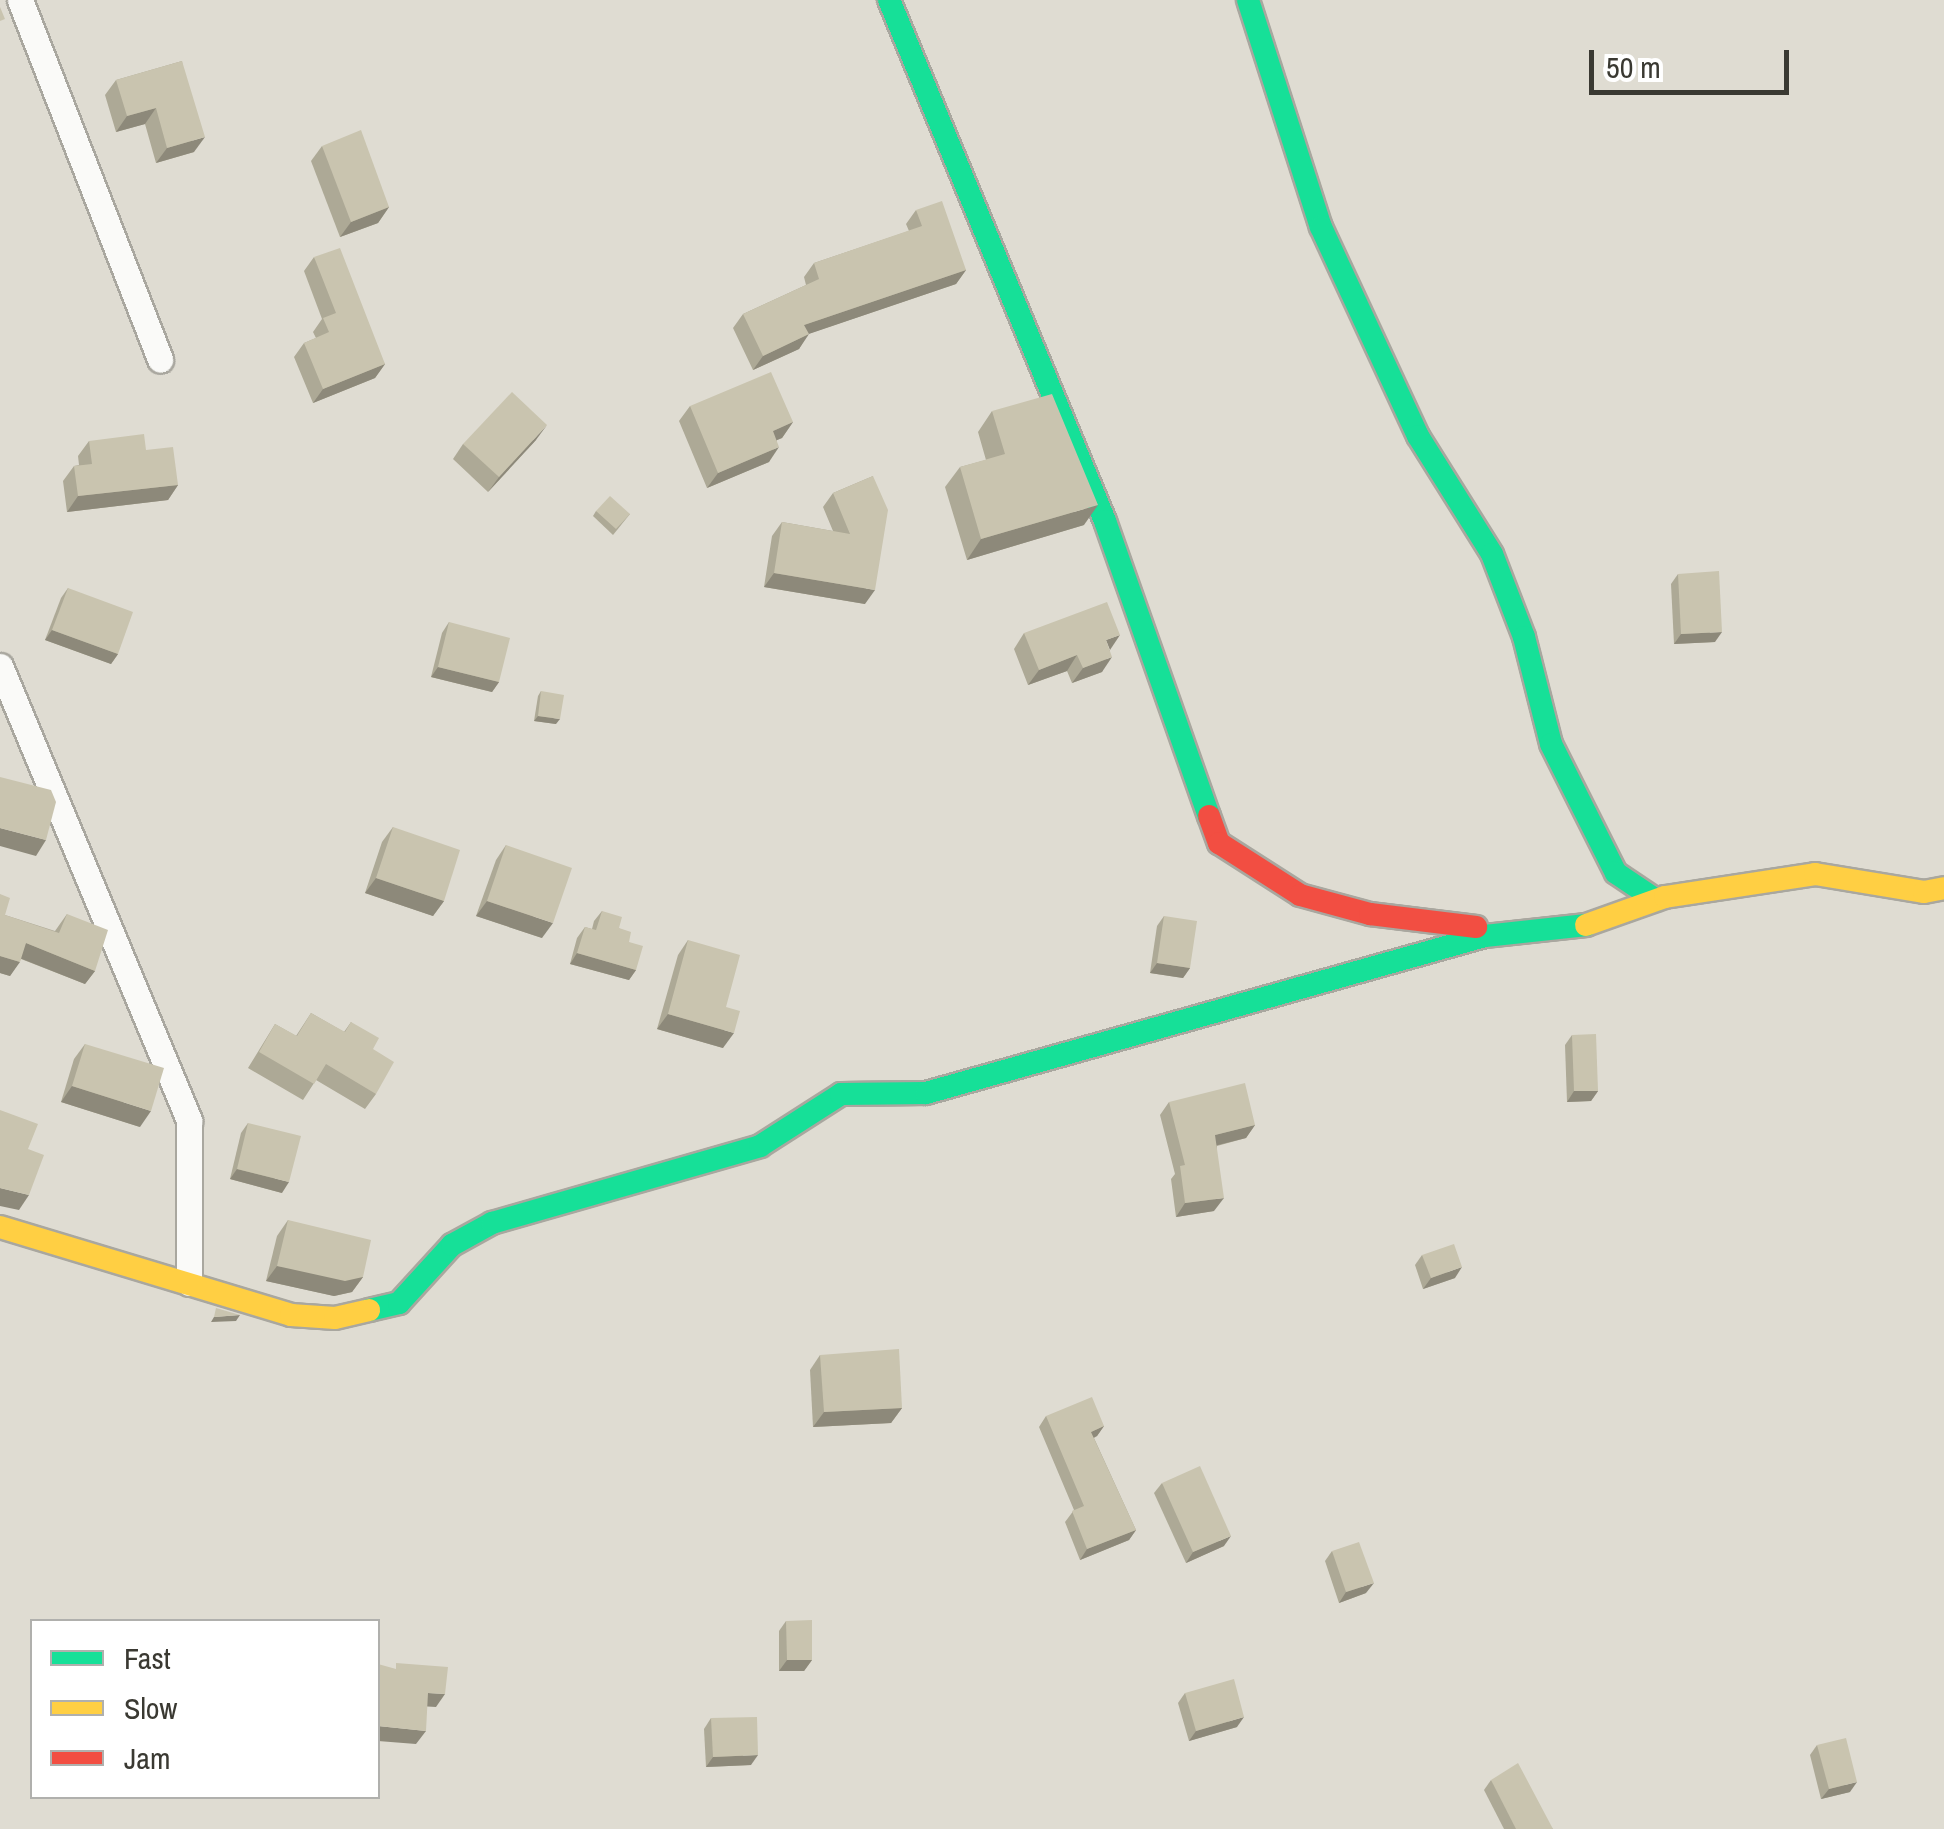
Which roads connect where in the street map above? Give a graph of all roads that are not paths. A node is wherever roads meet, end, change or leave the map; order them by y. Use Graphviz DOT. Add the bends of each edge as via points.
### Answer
graph roads {
  1 [pos="20,0"];
  2 [pos="889,0"];
  3 [pos="1248,0"];
  4 [pos="160,360"];
  5 [pos="0,666"];
  6 [pos="1944,888"];
  7 [pos="1651,903"];
  8 [pos="0,1227"];
  9 [pos="190,1283"];
  1 -- 4 [label="street"];
  2 -- 7 [label="street" via="1105,521 1219,842 1300,894 1464,930 1548,912"];
  3 -- 7 [label="street" via="1321,227 1396,394 1492,554 1524,637 1551,744 1616,873"];
  5 -- 9 [label="street" via="190,1121"];
  6 -- 7 [label="street" via="1924,892 1815,874"];
  7 -- 9 [label="street" via="1592,924 1485,936 1420,953 926,1094 841,1094 760,1146 492,1223 452,1245 399,1304 335,1318 292,1316"];
  8 -- 9 [label="street"];
}
